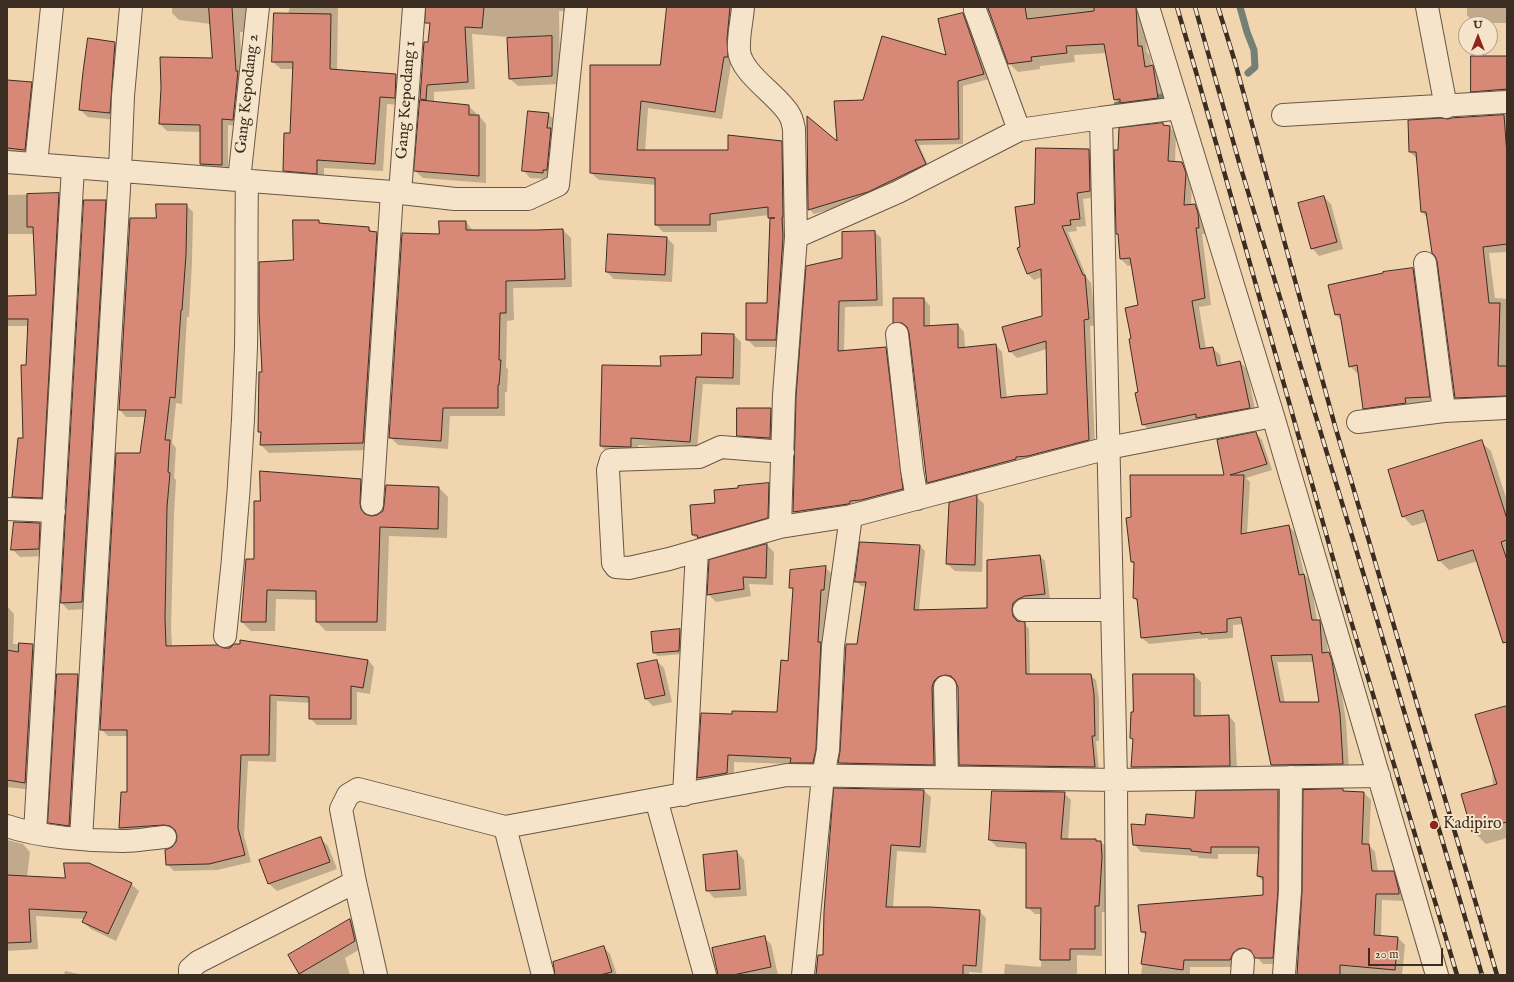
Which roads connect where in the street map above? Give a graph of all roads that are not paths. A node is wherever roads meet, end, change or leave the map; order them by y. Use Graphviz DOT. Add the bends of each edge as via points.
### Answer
graph roads {
  1 [pos="52,7"];
  2 [pos="131,7"];
  3 [pos="258,7"];
  4 [pos="414,7"];
  5 [pos="576,7"];
  6 [pos="743,7"];
  7 [pos="1148,7"];
  8 [pos="1427,7"];
  9 [pos="975,10"];
  10 [pos="1507,102"];
  11 [pos="1446,107"];
  12 [pos="1179,108"];
  13 [pos="1283,115"];
  14 [pos="1101,118"];
  15 [pos="1019,130"];
  16 [pos="7,162"];
  17 [pos="36,164"];
  18 [pos="73,167"];
  19 [pos="120,171"];
  20 [pos="243,180"];
  21 [pos="396,192"];
  22 [pos="796,237"];
  23 [pos="1425,263"];
  24 [pos="897,334"];
  25 [pos="1507,408"];
  26 [pos="1444,411"];
  27 [pos="1273,416"];
  28 [pos="1358,422"];
  29 [pos="1108,448"];
  30 [pos="783,452"];
  31 [pos="917,499"];
  32 [pos="372,504"];
  33 [pos="7,509"];
  34 [pos="54,511"];
  35 [pos="851,516"];
  36 [pos="780,527"];
  37 [pos="697,551"];
  38 [pos="1024,610"];
  39 [pos="1112,610"];
  40 [pos="225,636"];
  41 [pos="944,687"];
  42 [pos="823,776"];
  43 [pos="1379,776"];
  44 [pos="947,777"];
  45 [pos="1291,777"];
  46 [pos="1116,780"];
  47 [pos="684,794"];
  48 [pos="656,799"];
  49 [pos="7,826"];
  50 [pos="505,827"];
  51 [pos="35,833"];
  52 [pos="165,837"];
  53 [pos="81,839"];
  54 [pos="355,882"];
  55 [pos="190,975"];
  56 [pos="376,975"];
  57 [pos="543,975"];
  58 [pos="706,975"];
  59 [pos="804,975"];
  60 [pos="1117,975"];
  61 [pos="1284,975"];
  62 [pos="1437,975"];
  1 -- 17 [label="street"];
  2 -- 19 [label="street" via="123,96"];
  3 -- 20 [label="street, Gang Kepodang 2"];
  4 -- 21 [label="street, Gang Kepodang 1"];
  5 -- 21 [label="street" via="558,185 528,199 455,199"];
  6 -- 22 [label="street" via="739,50 742,60 755,78 785,108 794,129"];
  7 -- 12 [label="street"];
  8 -- 11 [label="street"];
  9 -- 15 [label="street"];
  10 -- 11 [label="street"];
  11 -- 13 [label="street"];
  12 -- 14 [label="street"];
  12 -- 27 [label="street"];
  14 -- 15 [label="street"];
  14 -- 29 [label="street"];
  15 -- 22 [label="street" via="898,192"];
  16 -- 17 [label="street"];
  17 -- 18 [label="street"];
  18 -- 19 [label="street"];
  18 -- 34 [label="street"];
  19 -- 20 [label="street"];
  19 -- 53 [label="street"];
  20 -- 21 [label="street"];
  20 -- 40 [label="street, Gang Kepodang 2" via="246,347 234,561"];
  21 -- 32 [label="street, Gang Kepodang 1"];
  22 -- 30 [label="street" via="784,395"];
  23 -- 26 [label="street"];
  24 -- 31 [label="street"];
  25 -- 26 [label="street"];
  26 -- 28 [label="street"];
  27 -- 29 [label="street"];
  27 -- 43 [label="street"];
  29 -- 31 [label="street"];
  29 -- 39 [label="street"];
  30 -- 36 [label="street"];
  30 -- 37 [label="street" via="721,447 699,457 610,460 608,470 611,543 613,563 616,567 630,568"];
  31 -- 35 [label="street"];
  33 -- 34 [label="street"];
  34 -- 51 [label="street"];
  35 -- 36 [label="street"];
  35 -- 42 [label="street" via="833,646 828,750"];
  36 -- 37 [label="street"];
  37 -- 47 [label="street"];
  38 -- 39 [label="street"];
  39 -- 46 [label="street"];
  41 -- 44 [label="street"];
  42 -- 44 [label="street"];
  42 -- 47 [label="street" via="787,775"];
  42 -- 59 [label="street"];
  43 -- 45 [label="street"];
  43 -- 62 [label="street"];
  44 -- 46 [label="street"];
  45 -- 46 [label="street"];
  45 -- 61 [label="street" via="1290,891"];
  46 -- 60 [label="street"];
  47 -- 48 [label="street"];
  48 -- 50 [label="street"];
  48 -- 58 [label="street"];
  49 -- 51 [label="street"];
  50 -- 54 [label="street" via="358,789 348,794 341,809"];
  50 -- 57 [label="street"];
  51 -- 53 [label="street"];
  52 -- 53 [label="street" via="123,841"];
  54 -- 55 [label="street" via="198,962 190,969"];
  54 -- 56 [label="street"];
}
